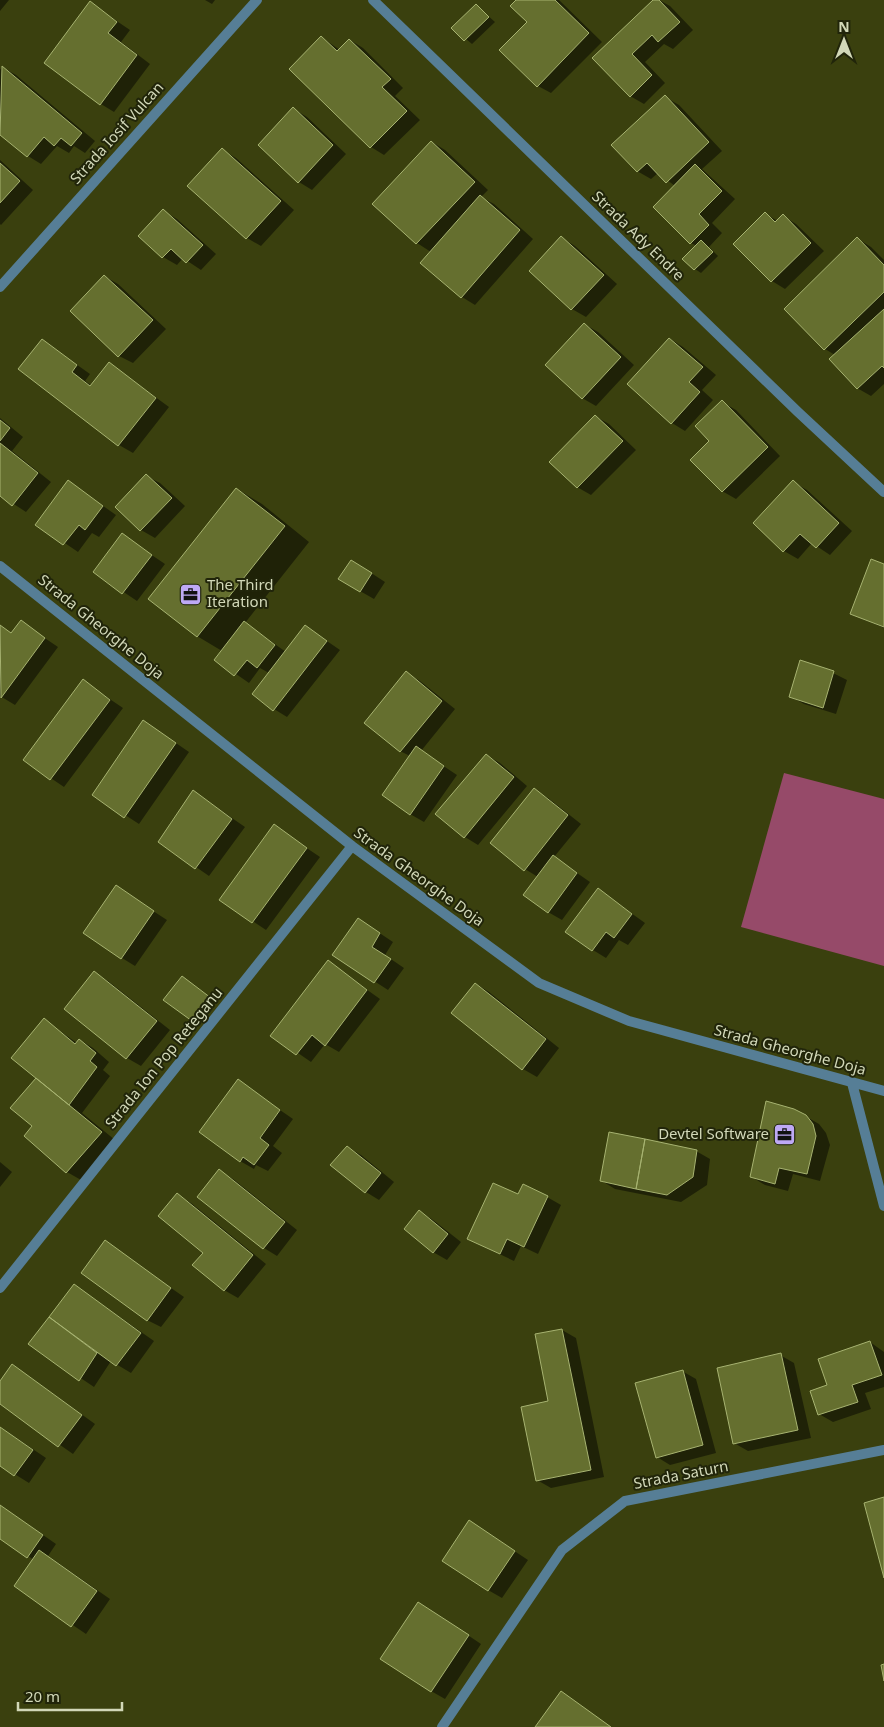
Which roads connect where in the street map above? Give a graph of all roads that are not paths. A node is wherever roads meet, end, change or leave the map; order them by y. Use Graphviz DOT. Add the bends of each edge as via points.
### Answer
graph roads {
  1 [pos="257,0"];
  2 [pos="373,0"];
  3 [pos="0,287"];
  4 [pos="884,492"];
  5 [pos="0,566"];
  6 [pos="352,846"];
  7 [pos="852,1083"];
  8 [pos="884,1090"];
  9 [pos="884,1206"];
  10 [pos="0,1288"];
  11 [pos="884,1450"];
  12 [pos="442,1727"];
  1 -- 3 [label="street, Strada Iosif Vulcan"];
  2 -- 4 [label="street, Strada Ady Endre"];
  5 -- 6 [label="street, Strada Gheorghe Doja"];
  6 -- 7 [label="street, Strada Gheorghe Doja" via="538,983 629,1021"];
  6 -- 10 [label="street, Strada Ion Pop Reteganu"];
  7 -- 8 [label="street, Strada Gheorghe Doja"];
  7 -- 9 [label="street"];
  11 -- 12 [label="street, Strada Saturn" via="625,1501 562,1550"];
}
